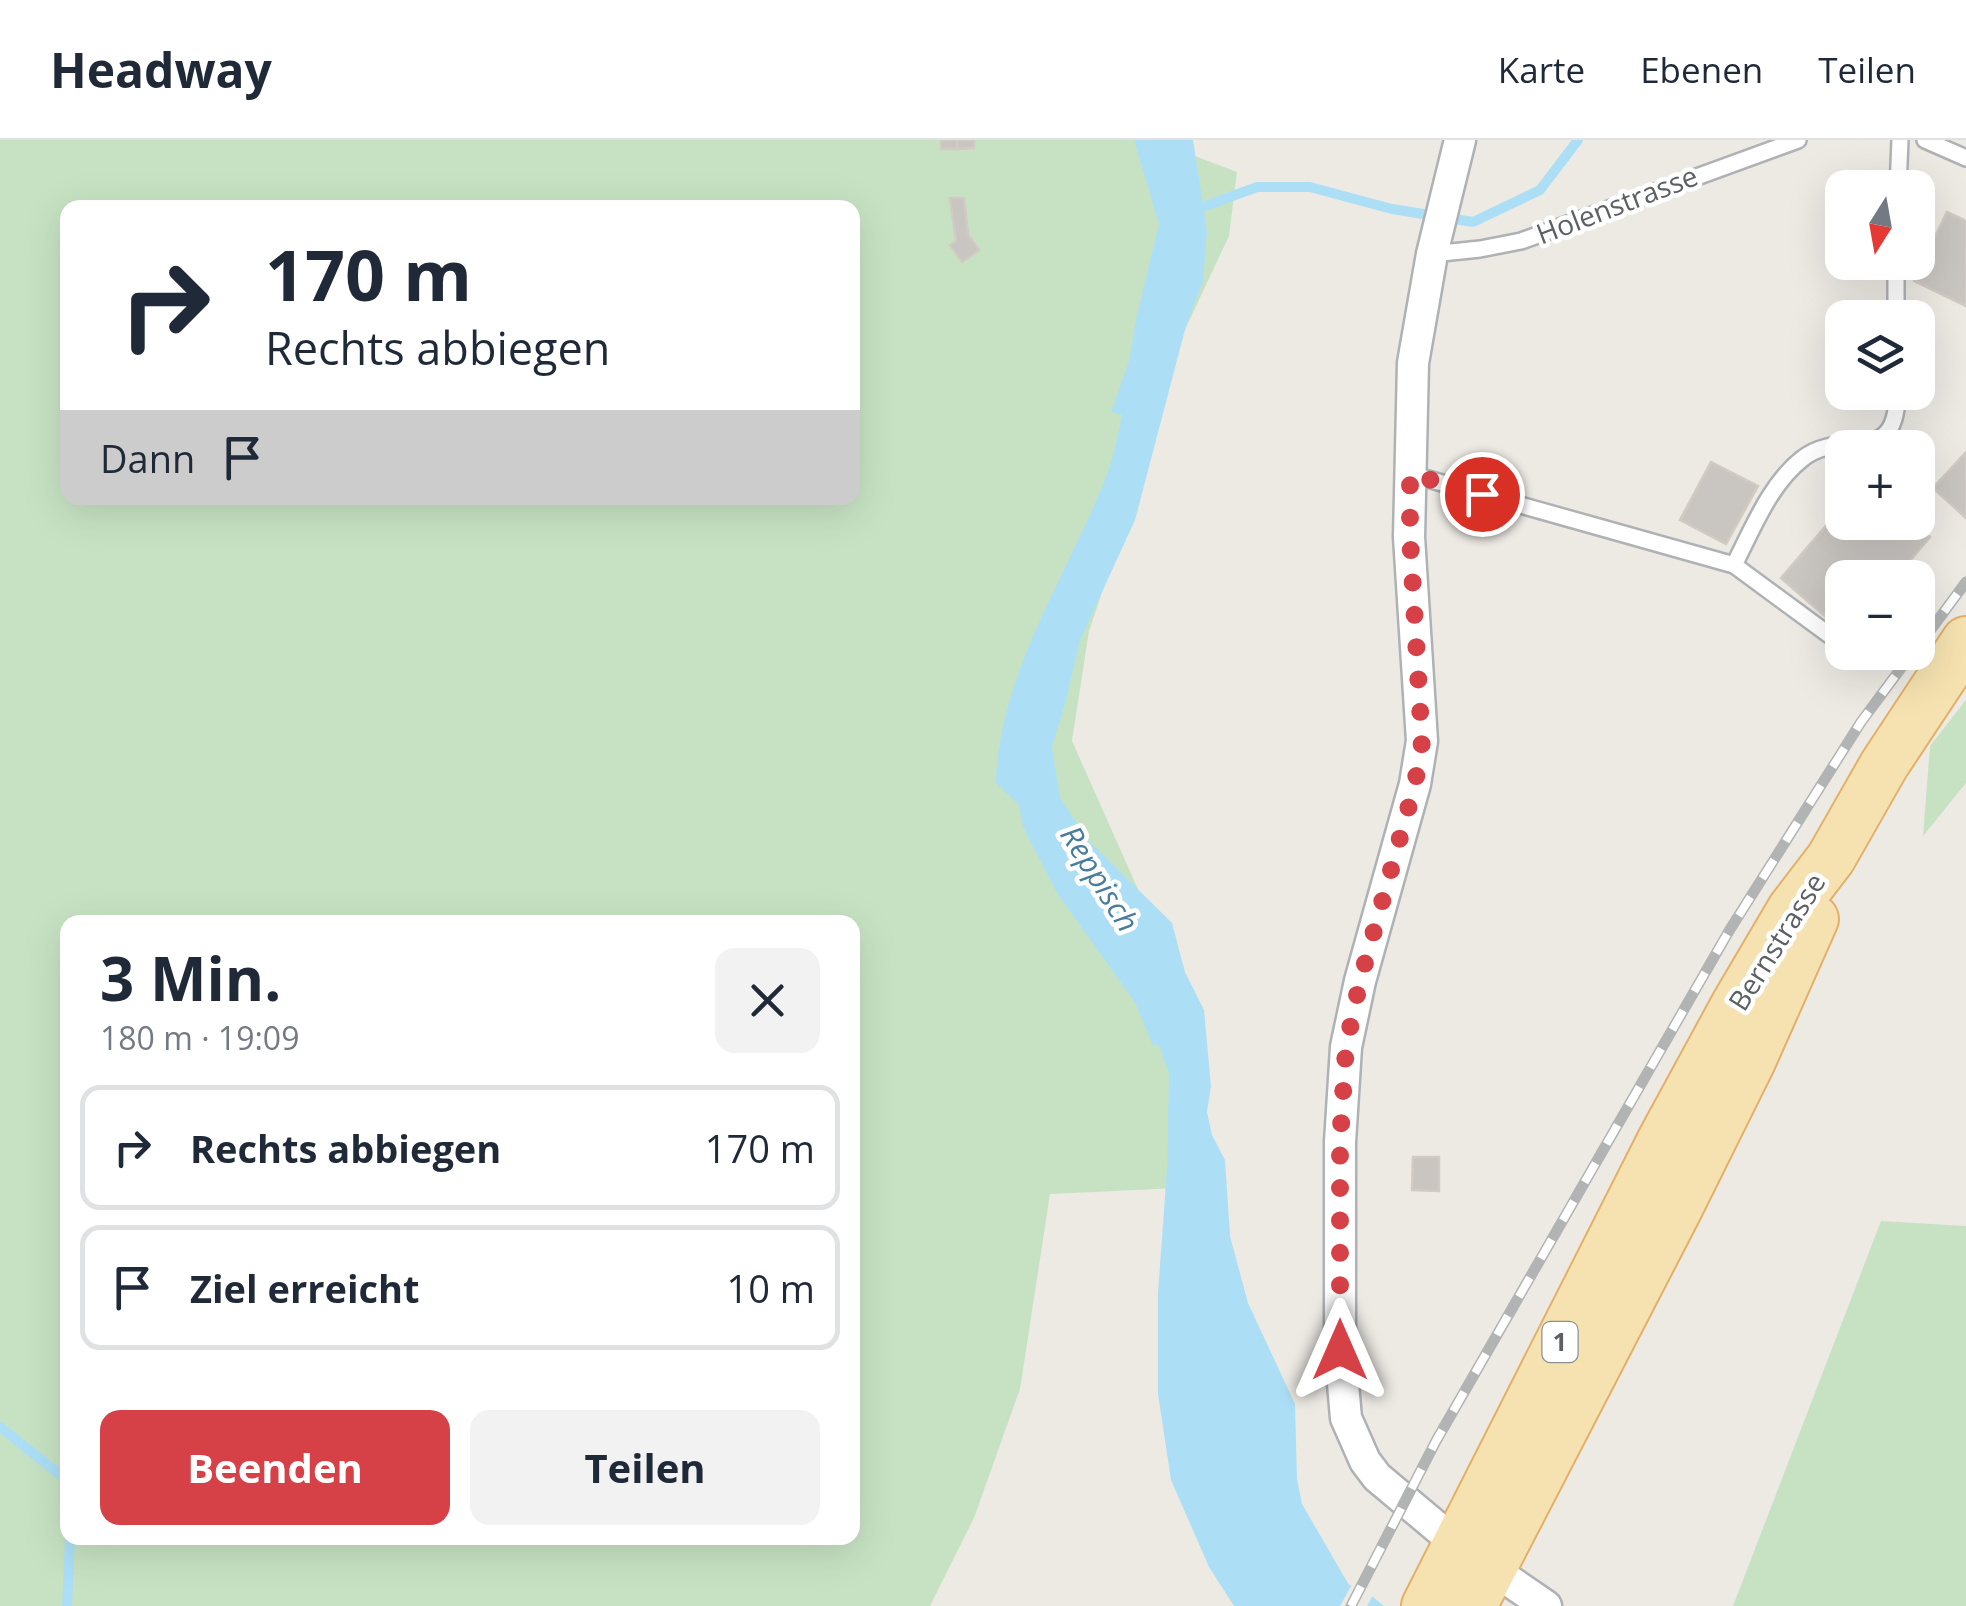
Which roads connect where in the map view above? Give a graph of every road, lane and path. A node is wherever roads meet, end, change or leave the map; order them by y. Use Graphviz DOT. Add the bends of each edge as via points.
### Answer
graph roads {
  1 [pos="1460,140"];
  2 [pos="1798,140"];
  3 [pos="1900,140"];
  4 [pos="1925,140"];
  5 [pos="1966,158"];
  6 [pos="1899,170"];
  7 [pos="1432,254"];
  8 [pos="1896,410"];
  9 [pos="1410,474"];
  10 [pos="1734,565"];
  11 [pos="1825,632"];
  12 [pos="1966,641"];
  13 [pos="1474,1573"];
  14 [pos="1426,1606"];
  15 [pos="1546,1606"];
  1 -- 7 [label="street"];
  2 -- 7 [label="lane, Holenstrasse" via="1521,241"];
  3 -- 6 [label="lane"];
  4 -- 5 [label="lane"];
  7 -- 9 [label="street" via="1413,363"];
  8 -- 10 [label="lane" via="1886,435 1821,448 1800,460"];
  9 -- 10 [label="lane"];
  9 -- 13 [label="street" via="1422,742 1346,1047 1340,1350 1346,1418 1364,1461"];
  10 -- 11 [label="lane"];
  12 -- 13 [label="main road, Bernstrasse / 1" via="1792,909 1671,1123"];
  13 -- 14 [label="main road, Bernstrasse / 1"];
  13 -- 15 [label="street"];
}
